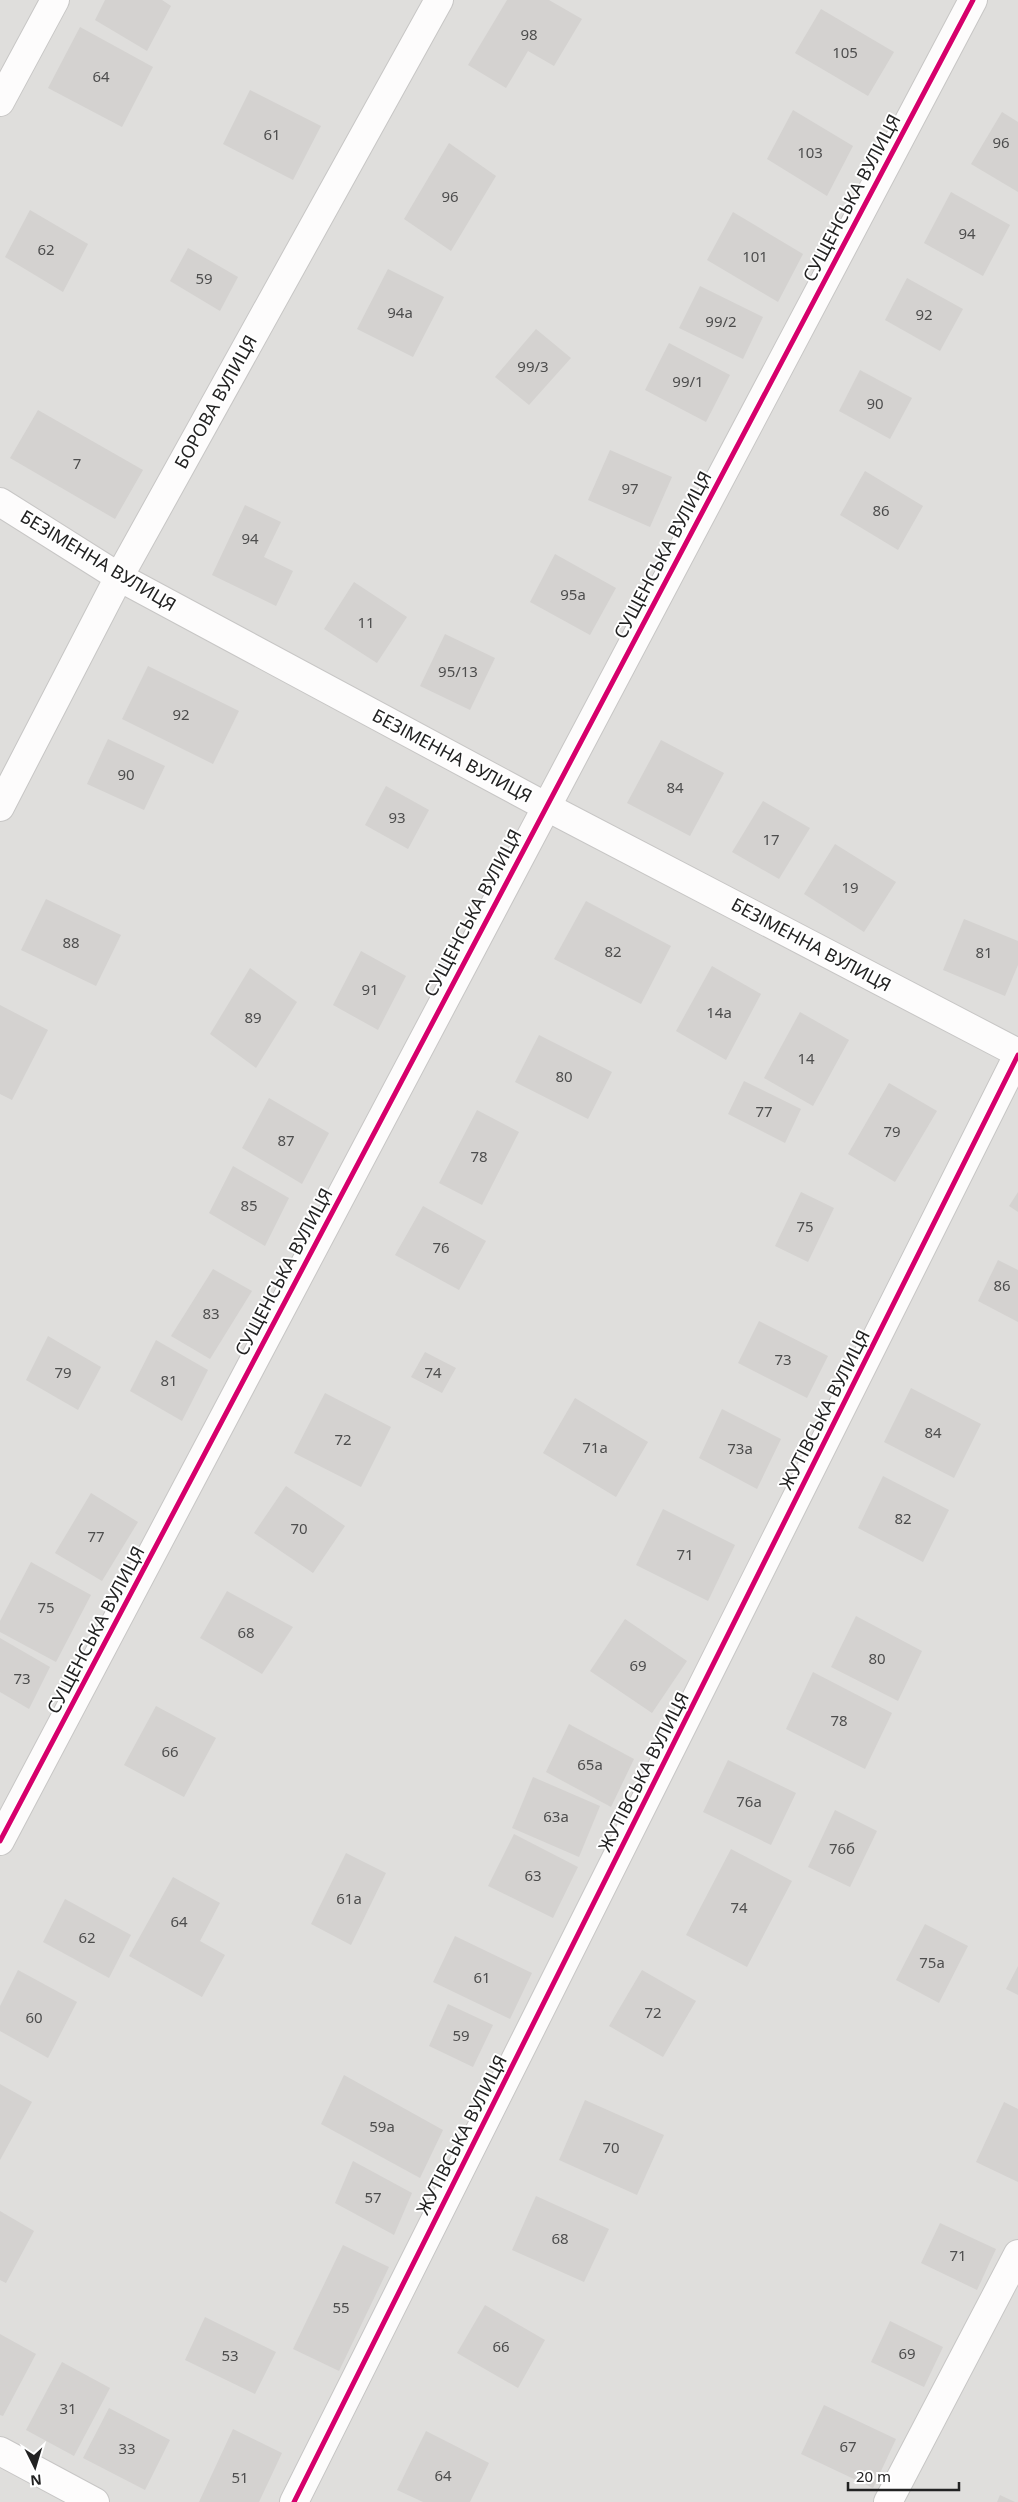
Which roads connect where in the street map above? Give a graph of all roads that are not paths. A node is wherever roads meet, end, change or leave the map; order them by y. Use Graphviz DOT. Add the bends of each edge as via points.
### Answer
graph roads {
  1 [pos="54,0"];
  2 [pos="439,0"];
  3 [pos="973,0"];
  4 [pos="0,102"];
  5 [pos="0,502"];
  6 [pos="119,577"];
  7 [pos="545,806"];
  8 [pos="0,807"];
  9 [pos="1018,1054"];
  10 [pos="0,1841"];
  11 [pos="1018,2254"];
  12 [pos="0,2451"];
  13 [pos="95,2502"];
  14 [pos="294,2502"];
  15 [pos="888,2502"];
  1 -- 4 [label="street"];
  2 -- 6 [label="street, БОРОВА ВУЛИЦЯ"];
  3 -- 7 [label="street, СУЩЕНСЬКА ВУЛИЦЯ"];
  5 -- 6 [label="street, БЕЗІМЕННА ВУЛИЦЯ"];
  6 -- 7 [label="street, БЕЗІМЕННА ВУЛИЦЯ"];
  6 -- 8 [label="street, БОРОВА ВУЛИЦЯ"];
  7 -- 9 [label="street, БЕЗІМЕННА ВУЛИЦЯ"];
  7 -- 10 [label="street, СУЩЕНСЬКА ВУЛИЦЯ"];
  9 -- 14 [label="street, ЖУТІВСЬКА ВУЛИЦЯ"];
  11 -- 15 [label="street"];
  12 -- 13 [label="street"];
}
